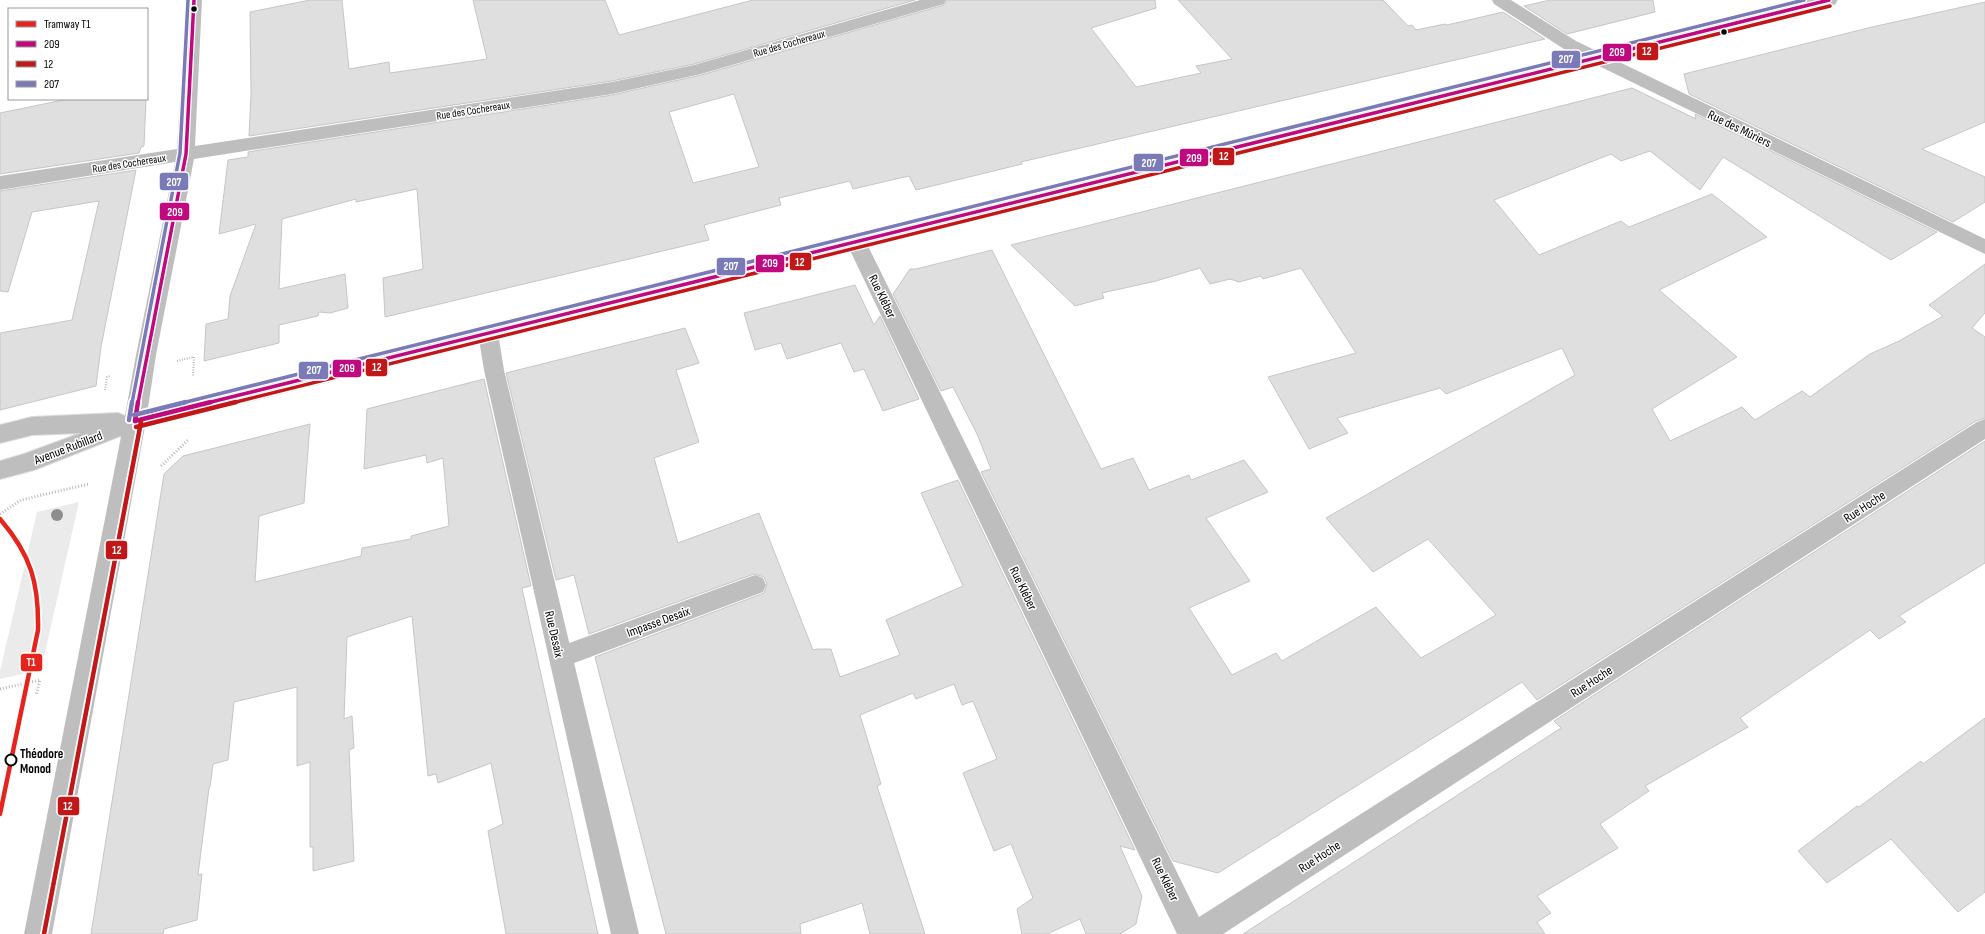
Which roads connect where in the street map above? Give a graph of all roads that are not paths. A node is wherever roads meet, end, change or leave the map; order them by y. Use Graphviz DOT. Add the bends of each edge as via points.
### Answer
graph roads {
  1 [pos="194,0"];
  2 [pos="938,0"];
  3 [pos="1500,0"];
  4 [pos="1829,0"];
  5 [pos="1596,58"];
  6 [pos="186,154"];
  7 [pos="0,184"];
  8 [pos="856,242"];
  9 [pos="1985,247"];
  10 [pos="488,333"];
  11 [pos="136,421"];
  12 [pos="1985,428"];
  13 [pos="0,434"];
  14 [pos="0,470"];
  15 [pos="755,586"];
  16 [pos="561,657"];
  17 [pos="38,934"];
  18 [pos="625,934"];
  19 [pos="1192,934"];
  20 [pos="1198,934"];
  1 -- 6 [label="street"];
  2 -- 6 [label="street, Rue des Cochereaux" via="695,70 612,88"];
  3 -- 5 [label="street, Rue des Mûriers" via="1570,45"];
  4 -- 5 [label="street, Avenue Rubillard"];
  5 -- 8 [label="street, Avenue Rubillard"];
  5 -- 9 [label="street, Rue des Mûriers"];
  6 -- 7 [label="street, Rue des Cochereaux"];
  6 -- 11 [label="street" via="145,362"];
  8 -- 10 [label="street, Avenue Rubillard"];
  8 -- 19 [label="street, Rue Kléber"];
  10 -- 11 [label="street, Avenue Rubillard"];
  10 -- 16 [label="street, Rue Desaix" via="494,370"];
  11 -- 13 [label="street, Avenue Rubillard" via="32,426"];
  11 -- 14 [label="street, Avenue Rubillard" via="26,463"];
  11 -- 17 [label="street"];
  12 -- 20 [label="street, Rue Hoche"];
  15 -- 16 [label="lane, Impasse Desaix"];
  16 -- 18 [label="street, Rue Desaix"];
}
